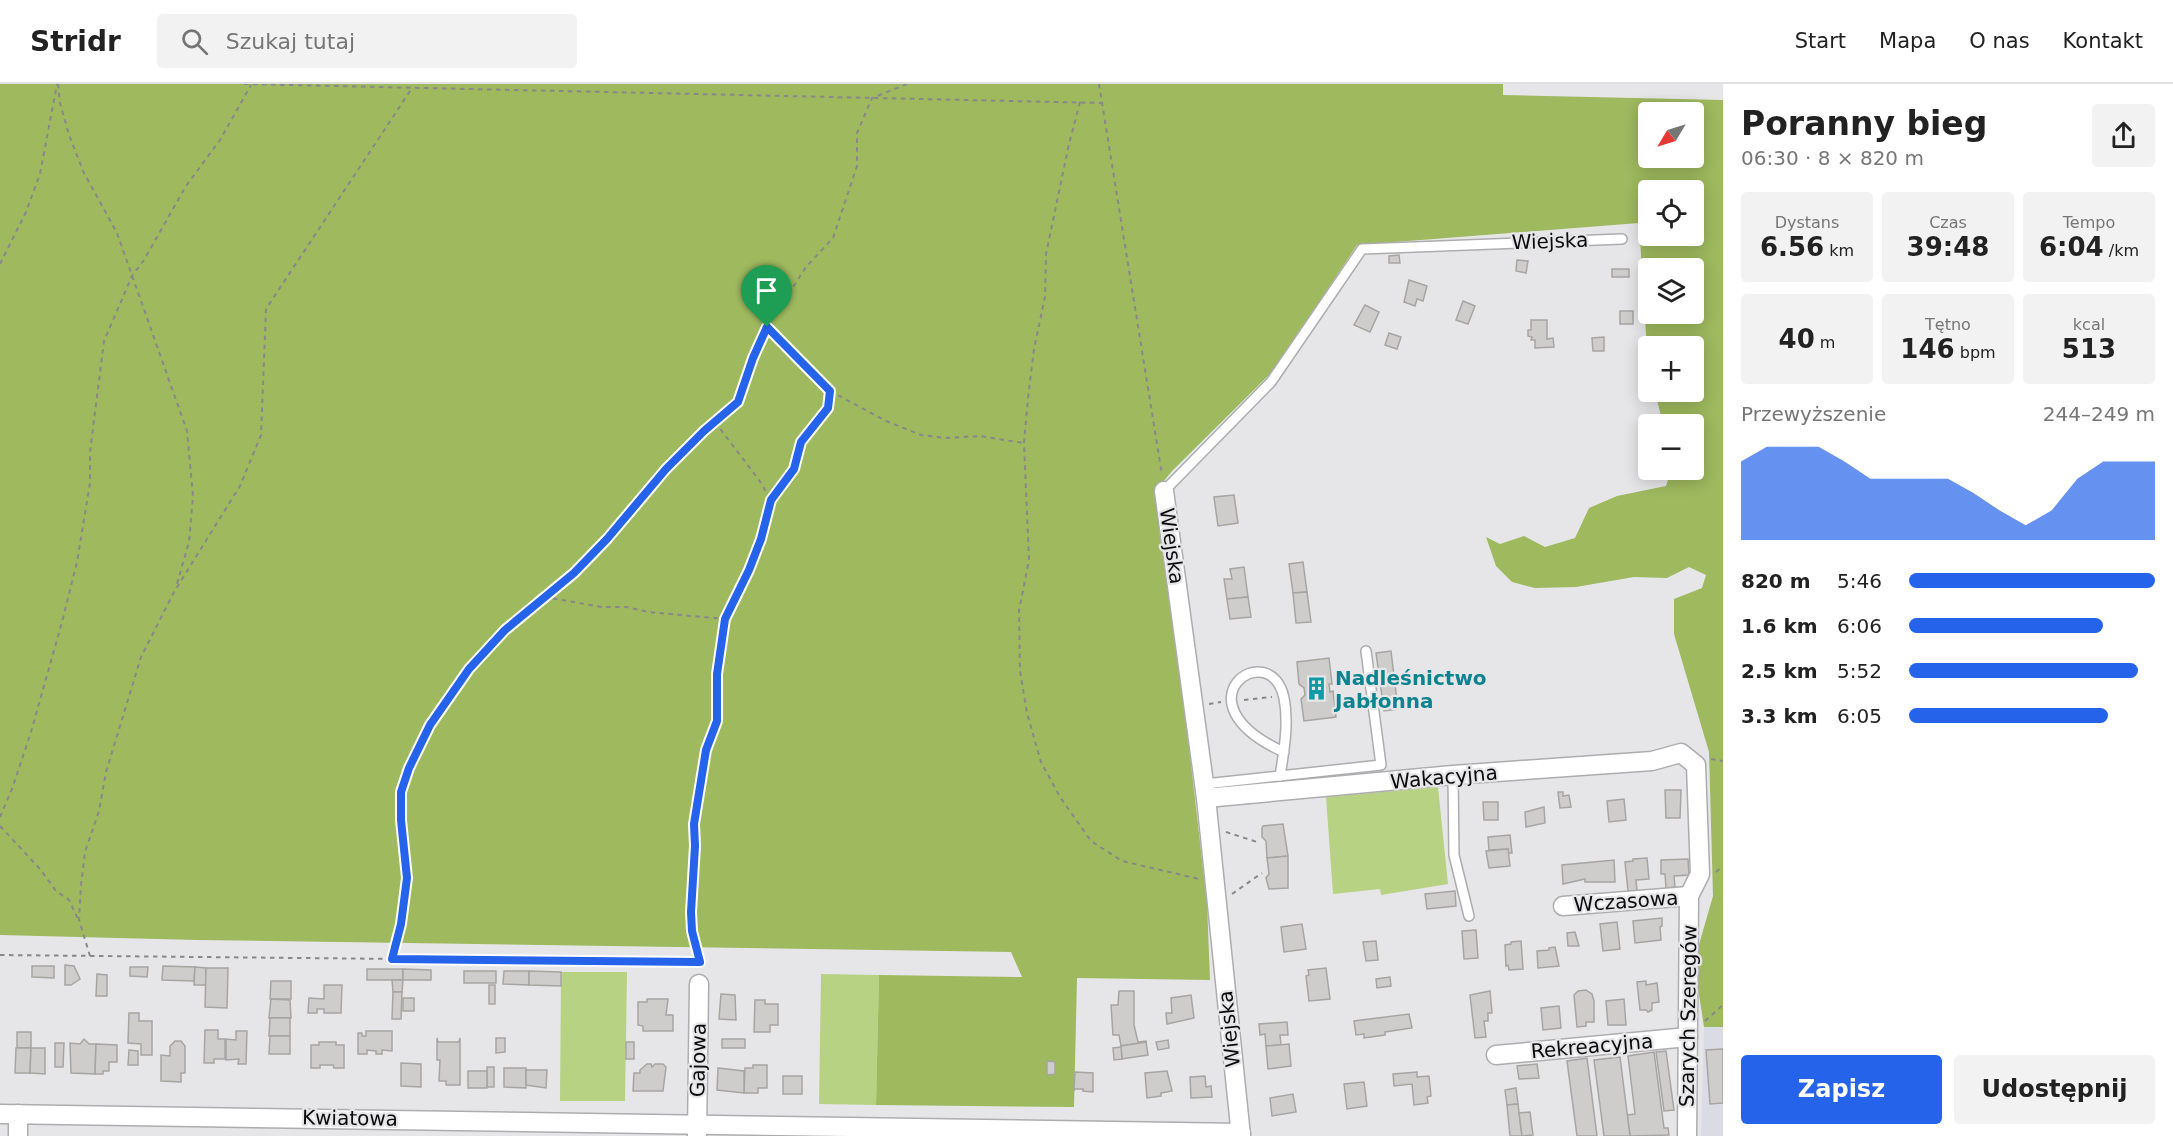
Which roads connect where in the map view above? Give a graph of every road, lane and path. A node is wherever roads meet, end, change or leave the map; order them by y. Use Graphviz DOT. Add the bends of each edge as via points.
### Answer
graph roads {
  1 [pos="58,84"];
  2 [pos="244,84"];
  3 [pos="251,84"];
  4 [pos="907,84"];
  5 [pos="1099,84"];
  6 [pos="412,88"];
  7 [pos="872,98"];
  8 [pos="1080,102"];
  9 [pos="1102,103"];
  10 [pos="1622,239"];
  11 [pos="0,264"];
  12 [pos="132,276"];
  13 [pos="767,327"];
  14 [pos="830,391"];
  15 [pos="715,422"];
  16 [pos="1024,443"];
  17 [pos="1164,491"];
  18 [pos="771,500"];
  19 [pos="174,592"];
  20 [pos="544,597"];
  21 [pos="725,619"];
  22 [pos="1366,651"];
  23 [pos="1284,696"];
  24 [pos="1231,701"];
  25 [pos="1206,704"];
  26 [pos="1284,752"];
  27 [pos="1453,775"];
  28 [pos="1280,776"];
  29 [pos="1206,791"];
  30 [pos="0,817"];
  31 [pos="0,826"];
  32 [pos="1209,826"];
  33 [pos="1257,842"];
  34 [pos="1262,873"];
  35 [pos="1215,882"];
  36 [pos="1689,896"];
  37 [pos="1217,904"];
  38 [pos="1563,906"];
  39 [pos="1468,916"];
  40 [pos="79,920"];
  41 [pos="0,955"];
  42 [pos="90,956"];
  43 [pos="392,959"];
  44 [pos="700,962"];
  45 [pos="699,984"];
  46 [pos="1688,1037"];
  47 [pos="1496,1054"];
  48 [pos="9,1114"];
  49 [pos="399,1127"];
  50 [pos="697,1130"];
  51 [pos="999,1132"];
  52 [pos="1241,1134"];
  53 [pos="18,1136"];
  54 [pos="1687,1136"];
  1 -- 11 [label="path" via="40,174"];
  1 -- 12 [label="path" via="69,135 84,173 117,233"];
  2 -- 3 [label="path"];
  3 -- 6 [label="path"];
  3 -- 12 [label="path" via="220,140 186,186"];
  4 -- 7 [label="path"];
  5 -- 9 [label="path"];
  6 -- 7 [label="path"];
  6 -- 19 [label="path" via="266,309 261,435 240,486"];
  7 -- 8 [label="path"];
  7 -- 13 [label="path" via="857,133 857,166 833,238 806,267"];
  8 -- 9 [label="path"];
  8 -- 16 [label="path" via="1046,254 1045,297 1034,349"];
  9 -- 17 [label="path"];
  10 -- 17 [label="lane, Wiejska" via="1362,249 1271,382"];
  12 -- 19 [label="path" via="187,431 193,496 189,542"];
  12 -- 30 [label="path" via="104,341 90,452 90,483 65,612 31,732"];
  13 -- 14 [label="path"];
  13 -- 15 [label="path" via="738,402"];
  14 -- 16 [label="path" via="921,435 980,436"];
  14 -- 18 [label="path" via="828,408 801,442 794,469"];
  15 -- 18 [label="path"];
  15 -- 20 [label="path" via="666,469 574,573"];
  16 -- 35 [label="path" via="1029,560 1019,611 1020,671 1041,762 1091,841 1122,861"];
  17 -- 29 [label="street, Wiejska"];
  18 -- 21 [label="path" via="761,539"];
  19 -- 40 [label="path" via="141,657 106,772 99,811 85,852"];
  20 -- 21 [label="path"];
  20 -- 43 [label="path" via="505,630 469,669 430,725 409,768 401,792 407,878"];
  21 -- 44 [label="path" via="717,674 717,721 706,750 694,824 691,912"];
  22 -- 28 [label="lane" via="1381,765"];
  23 -- 24 [label="path"];
  23 -- 24 [label="lane" via="1276,681 1264,672 1252,671 1232,688"];
  23 -- 26 [label="lane"];
  24 -- 25 [label="path"];
  24 -- 26 [label="lane" via="1233,711 1252,734"];
  26 -- 28 [label="lane"];
  27 -- 29 [label="street, Wakacyjna"];
  27 -- 36 [label="street, Wakacyjna" via="1652,761 1681,753 1696,765 1700,874"];
  27 -- 39 [label="lane" via="1454,855"];
  28 -- 29 [label="lane"];
  29 -- 32 [label="street, Wiejska"];
  31 -- 40 [label="path" via="56,891 69,900"];
  32 -- 33 [label="path"];
  32 -- 35 [label="street, Wiejska"];
  34 -- 37 [label="path"];
  35 -- 37 [label="street, Wiejska"];
  36 -- 38 [label="street, Wczasowa"];
  36 -- 46 [label="street, Szarych Szeregów"];
  37 -- 52 [label="street, Wiejska"];
  40 -- 42 [label="path"];
  41 -- 42 [label="path"];
  42 -- 43 [label="path"];
  43 -- 44 [label="path"];
  44 -- 45 [label="path"];
  45 -- 50 [label="street, Gajowa"];
  46 -- 47 [label="street, Rekreacyjna"];
  46 -- 54 [label="street, Szarych Szeregów"];
  48 -- 49 [label="street, Kwiatowa"];
  48 -- 53 [label="street"];
  49 -- 50 [label="street, Kwiatowa"];
  50 -- 51 [label="street, Kwiatowa"];
  51 -- 52 [label="street, Kwiatowa" via="1055,1125"];
}
